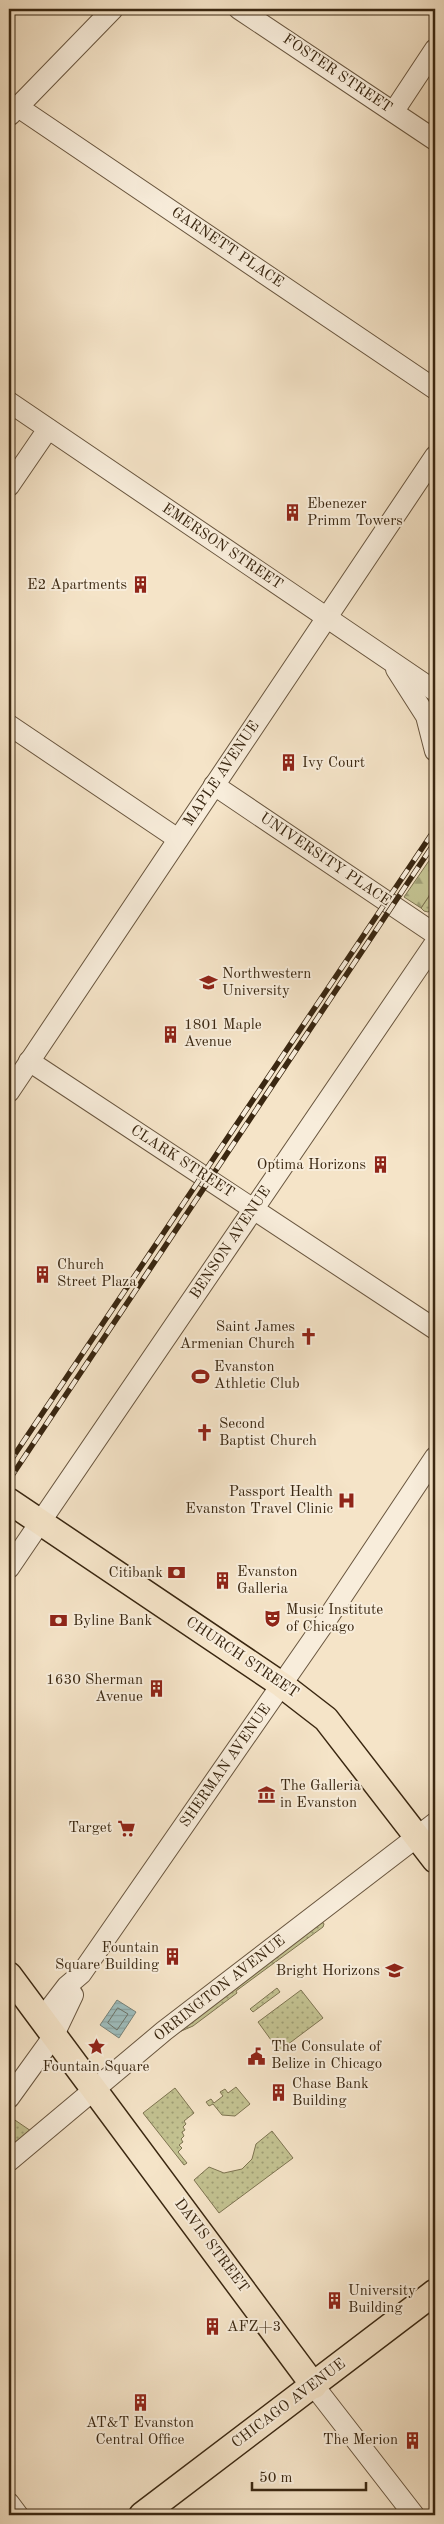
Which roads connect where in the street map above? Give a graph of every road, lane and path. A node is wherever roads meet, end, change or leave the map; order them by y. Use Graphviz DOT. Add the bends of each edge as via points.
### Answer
graph roads {
  1 [pos="113,9"];
  2 [pos="239,9"];
  3 [pos="435,49"];
  4 [pos="13,112"];
  5 [pos="394,112"];
  6 [pos="435,140"];
  7 [pos="435,389"];
  8 [pos="9,402"];
  9 [pos="48,428"];
  10 [pos="435,456"];
  11 [pos="9,486"];
  12 [pos="326,618"];
  13 [pos="391,661"];
  14 [pos="435,691"];
  15 [pos="9,725"];
  16 [pos="435,750"];
  17 [pos="214,785"];
  18 [pos="178,839"];
  19 [pos="435,934"];
  20 [pos="435,943"];
  21 [pos="29,1061"];
  22 [pos="9,1092"];
  23 [pos="253,1210"];
  24 [pos="435,1329"];
  25 [pos="435,1457"];
  26 [pos="9,1501"];
  27 [pos="41,1522"];
  28 [pos="9,1568"];
  29 [pos="282,1685"];
  30 [pos="426,1829"];
  31 [pos="435,1860"];
  32 [pos="9,1976"];
  33 [pos="47,2028"];
  34 [pos="93,2089"];
  35 [pos="9,2098"];
  36 [pos="9,2161"];
  37 [pos="435,2292"];
  38 [pos="314,2386"];
  39 [pos="9,2503"];
  40 [pos="18,2515"];
  41 [pos="142,2515"];
  42 [pos="414,2515"];
  1 -- 4 [label="street"];
  2 -- 5 [label="street, FOSTER STREET"];
  3 -- 5 [label="street"];
  4 -- 7 [label="street, GARNETT PLACE"];
  5 -- 6 [label="street, FOSTER STREET"];
  8 -- 9 [label="street, EMERSON STREET"];
  9 -- 11 [label="street"];
  9 -- 12 [label="street, EMERSON STREET"];
  10 -- 12 [label="street, MAPLE AVENUE"];
  12 -- 13 [label="street, EMERSON STREET"];
  12 -- 17 [label="street, MAPLE AVENUE"];
  13 -- 14 [label="street, EMERSON STREET"];
  13 -- 16 [label="street" via="426,716"];
  15 -- 18 [label="street"];
  17 -- 18 [label="street, MAPLE AVENUE"];
  17 -- 19 [label="street, UNIVERSITY PLACE"];
  18 -- 21 [label="street, MAPLE AVENUE"];
  20 -- 23 [label="street, BENSON AVENUE"];
  21 -- 22 [label="street, MAPLE AVENUE"];
  21 -- 23 [label="street, CLARK STREET"];
  23 -- 24 [label="street, CLARK STREET"];
  23 -- 27 [label="street, BENSON AVENUE"];
  25 -- 29 [label="street, SHERMAN AVENUE"];
  26 -- 27 [label="main road, CHURCH STREET"];
  27 -- 28 [label="street, BENSON AVENUE"];
  27 -- 29 [label="main road, CHURCH STREET"];
  29 -- 30 [label="main road, CHURCH STREET" via="326,1719"];
  29 -- 33 [label="street, SHERMAN AVENUE" via="81,1974 72,1998"];
  30 -- 31 [label="main road, CHURCH STREET"];
  30 -- 34 [label="street, ORRINGTON AVENUE"];
  32 -- 33 [label="main road, DAVIS STREET"];
  33 -- 34 [label="main road, DAVIS STREET"];
  33 -- 35 [label="street, SHERMAN AVENUE"];
  34 -- 36 [label="street, ORRINGTON AVENUE"];
  34 -- 38 [label="main road, DAVIS STREET"];
  37 -- 38 [label="main road, CHICAGO AVENUE"];
  38 -- 41 [label="main road, CHICAGO AVENUE"];
  38 -- 42 [label="street, DAVIS STREET"];
  39 -- 40 [label="street"];
}
